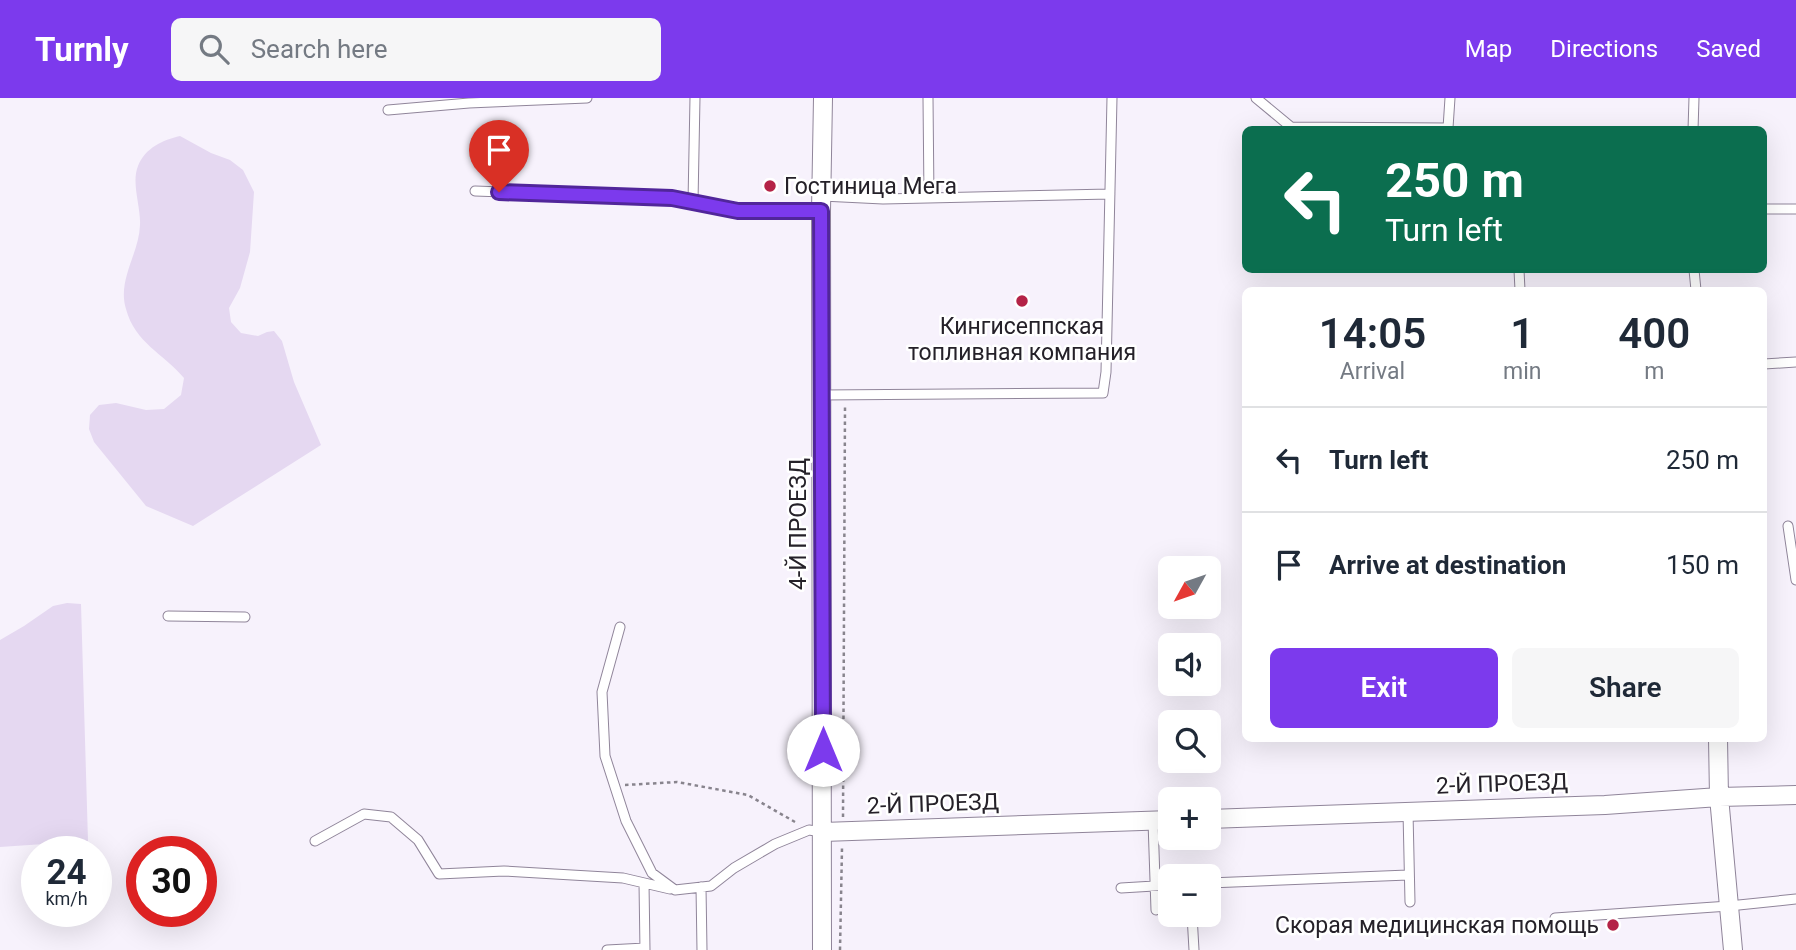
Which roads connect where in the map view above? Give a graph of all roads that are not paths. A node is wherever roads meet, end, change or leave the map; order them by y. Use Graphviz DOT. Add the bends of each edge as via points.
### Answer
graph roads {
  1 [pos="587,98"];
  2 [pos="695,98"];
  3 [pos="823,98"];
  4 [pos="928,98"];
  5 [pos="1112,98"];
  6 [pos="1256,98"];
  7 [pos="1450,98"];
  8 [pos="1694,98"];
  9 [pos="388,110"];
  10 [pos="1290,126"];
  11 [pos="1448,126"];
  12 [pos="1693,126"];
  13 [pos="475,191"];
  14 [pos="1110,194"];
  15 [pos="929,198"];
  16 [pos="693,202"];
  17 [pos="821,204"];
  18 [pos="1767,209"];
  19 [pos="1796,209"];
  20 [pos="1796,362"];
  21 [pos="1767,364"];
  22 [pos="822,395"];
  23 [pos="1788,526"];
  24 [pos="1796,580"];
  25 [pos="168,616"];
  26 [pos="246,617"];
  27 [pos="620,627"];
  28 [pos="1718,742"];
  29 [pos="1796,795"];
  30 [pos="1719,797"];
  31 [pos="1408,812"];
  32 [pos="1221,819"];
  33 [pos="1158,821"];
  34 [pos="816,831"];
  35 [pos="316,841"];
  36 [pos="1159,850"];
  37 [pos="1408,875"];
  38 [pos="644,883"];
  39 [pos="1221,883"];
  40 [pos="1155,885"];
  41 [pos="701,887"];
  42 [pos="1121,888"];
  43 [pos="675,890"];
  44 [pos="1796,899"];
  45 [pos="1410,902"];
  46 [pos="1729,906"];
  47 [pos="1156,910"];
  48 [pos="1555,918"];
  49 [pos="1193,927"];
  50 [pos="645,949"];
  51 [pos="607,950"];
  52 [pos="702,950"];
  53 [pos="822,950"];
  54 [pos="1194,950"];
  55 [pos="1733,950"];
  1 -- 9 [label="lane"];
  2 -- 16 [label="lane"];
  3 -- 17 [label="street, 4-Й ПРОЕЗД"];
  4 -- 15 [label="lane"];
  5 -- 14 [label="lane"];
  6 -- 10 [label="lane"];
  7 -- 11 [label="lane"];
  8 -- 12 [label="lane"];
  13 -- 16 [label="lane"];
  14 -- 15 [label="lane"];
  14 -- 22 [label="lane" via="1103,393"];
  15 -- 17 [label="lane"];
  16 -- 17 [label="lane" via="738,211"];
  17 -- 22 [label="street, 4-Й ПРОЕЗД"];
  18 -- 19 [label="lane"];
  20 -- 21 [label="lane"];
  22 -- 34 [label="street, 4-Й ПРОЕЗД"];
  23 -- 24 [label="lane"];
  25 -- 26 [label="lane"];
  27 -- 43 [label="lane" via="602,692 605,756 626,821 652,873"];
  28 -- 30 [label="street"];
  29 -- 30 [label="street, 2-Й ПРОЕЗД"];
  30 -- 31 [label="street, 2-Й ПРОЕЗД"];
  30 -- 46 [label="street"];
  31 -- 32 [label="street, 2-Й ПРОЕЗД"];
  31 -- 37 [label="lane"];
  33 -- 34 [label="street, 2-Й ПРОЕЗД"];
  34 -- 41 [label="lane" via="775,844 711,886"];
  34 -- 53 [label="street, 4-Й ПРОЕЗД"];
  35 -- 38 [label="lane" via="363,814 391,817 418,840 439,874 504,871"];
  36 -- 40 [label="lane"];
  37 -- 39 [label="lane"];
  37 -- 45 [label="lane"];
  38 -- 43 [label="lane"];
  38 -- 50 [label="lane"];
  40 -- 42 [label="lane"];
  40 -- 47 [label="lane"];
  41 -- 43 [label="lane"];
  41 -- 52 [label="lane"];
  44 -- 46 [label="lane"];
  46 -- 48 [label="lane"];
  46 -- 55 [label="street"];
  49 -- 54 [label="lane"];
  50 -- 51 [label="lane"];
}
